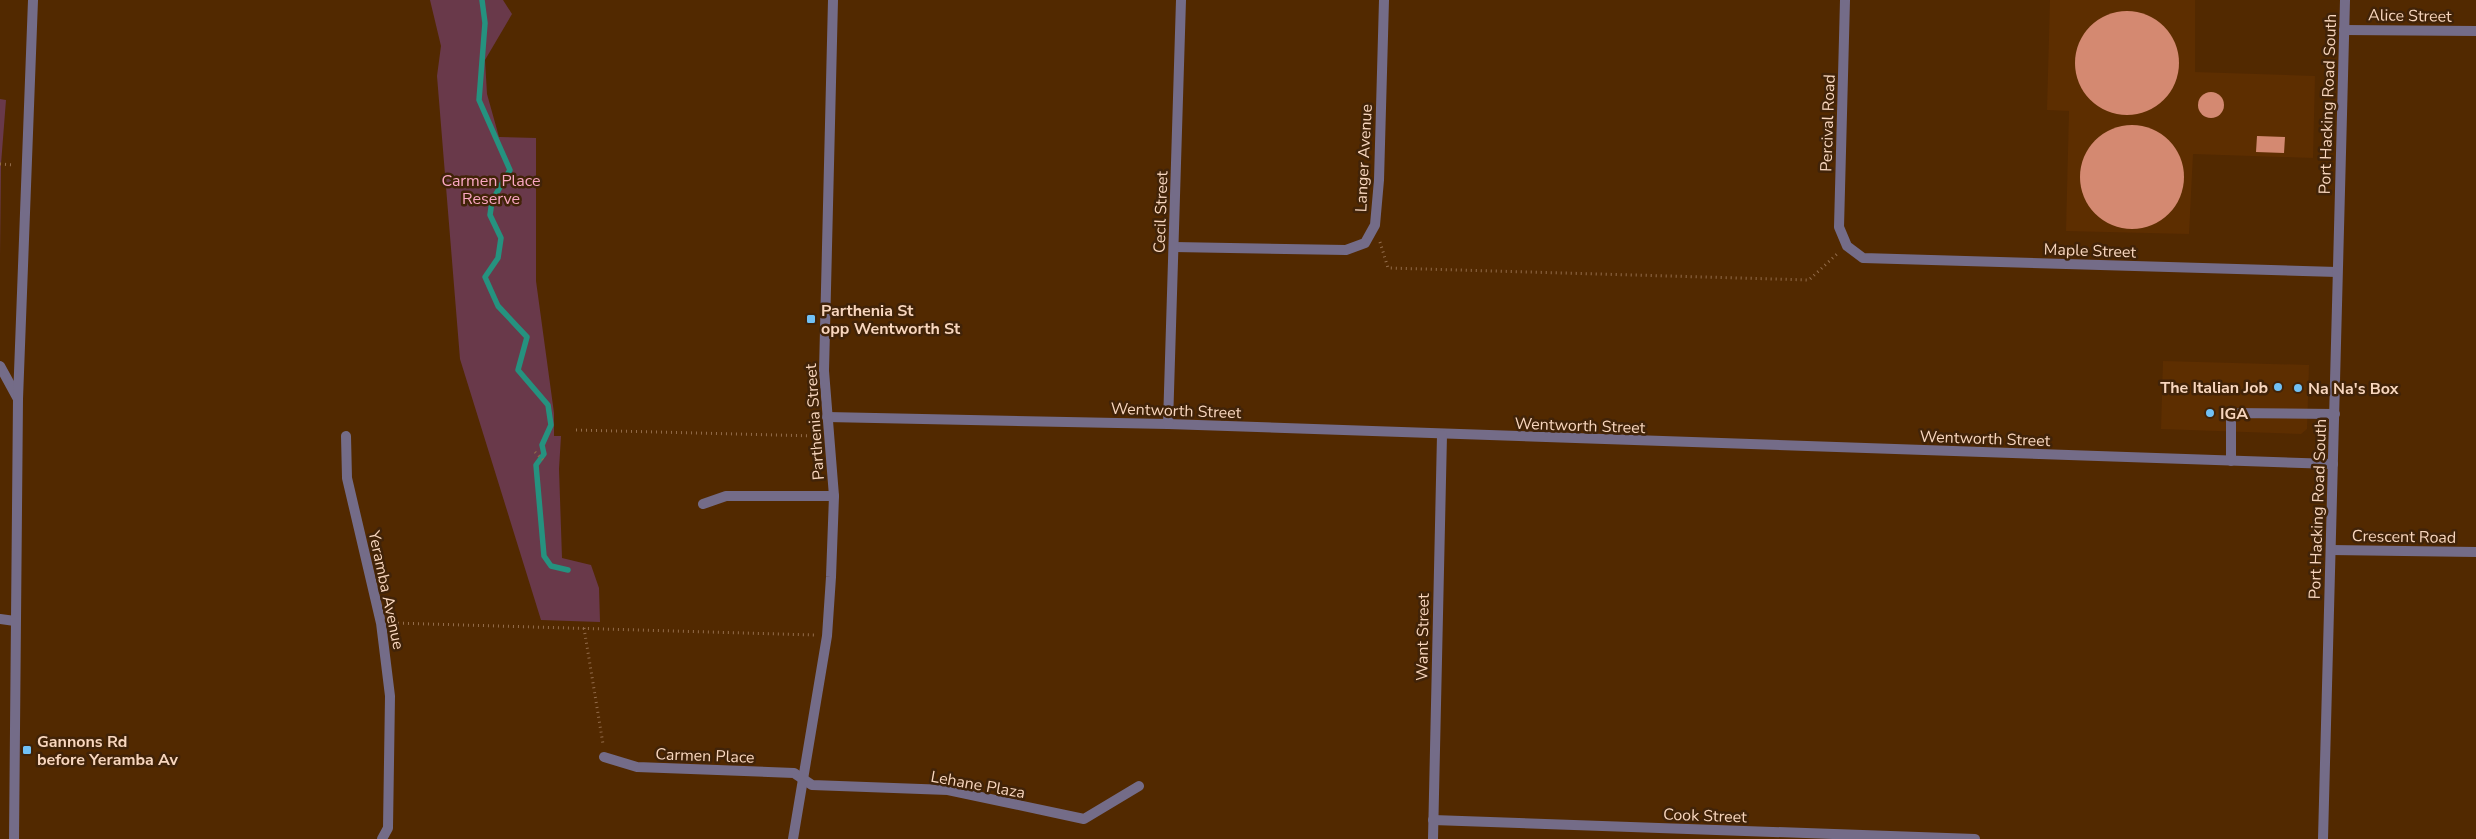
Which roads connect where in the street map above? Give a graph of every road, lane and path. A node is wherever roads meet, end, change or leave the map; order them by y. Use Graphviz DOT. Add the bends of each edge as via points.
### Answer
graph roads {
  1 [pos="33,0"];
  2 [pos="833,0"];
  3 [pos="1181,0"];
  4 [pos="1384,0"];
  5 [pos="1845,0"];
  6 [pos="2345,0"];
  7 [pos="2344,30"];
  8 [pos="2476,31"];
  9 [pos="1376,224"];
  10 [pos="1847,246"];
  11 [pos="1174,247"];
  12 [pos="2337,272"];
  13 [pos="0,366"];
  14 [pos="18,400"];
  15 [pos="2335,414"];
  16 [pos="827,417"];
  17 [pos="1168,424"];
  18 [pos="576,430"];
  19 [pos="1442,435"];
  20 [pos="346,436"];
  21 [pos="829,436"];
  22 [pos="535,452"];
  23 [pos="2231,461"];
  24 [pos="545,462"];
  25 [pos="2333,464"];
  26 [pos="834,496"];
  27 [pos="703,504"];
  28 [pos="2331,550"];
  29 [pos="2476,552"];
  30 [pos="0,619"];
  31 [pos="15,621"];
  32 [pos="381,623"];
  33 [pos="584,628"];
  34 [pos="827,636"];
  35 [pos="604,757"];
  36 [pos="804,778"];
  37 [pos="1139,786"];
  38 [pos="1433,820"];
  39 [pos="14,839"];
  40 [pos="382,839"];
  41 [pos="793,839"];
  42 [pos="1433,839"];
  43 [pos="1975,839"];
  44 [pos="2323,839"];
  1 -- 14 [label="street"];
  2 -- 16 [label="street, Parthenia Street" via="824,371"];
  3 -- 11 [label="street, Cecil Street"];
  4 -- 9 [label="street, Langer Avenue"];
  5 -- 10 [label="street, Percival Road" via="1839,227"];
  6 -- 7 [label="street, Port Hacking Road South"];
  7 -- 8 [label="street, Alice Street"];
  7 -- 12 [label="street, Port Hacking Road South"];
  9 -- 10 [label="path" via="1388,268 1809,280"];
  9 -- 11 [label="street, Langer Avenue" via="1365,243 1346,250"];
  10 -- 12 [label="street, Maple Street" via="1863,258"];
  11 -- 17 [label="street, Cecil Street"];
  12 -- 15 [label="street, Port Hacking Road South"];
  13 -- 14 [label="street"];
  14 -- 31 [label="street"];
  15 -- 23 [label="street" via="2231,413"];
  15 -- 25 [label="street, Port Hacking Road South"];
  16 -- 17 [label="street, Wentworth Street"];
  16 -- 21 [label="street, Parthenia Street"];
  17 -- 19 [label="street, Wentworth Street"];
  18 -- 21 [label="path"];
  19 -- 23 [label="street, Wentworth Street"];
  19 -- 38 [label="street, Want Street"];
  20 -- 32 [label="street, Yeramba Avenue" via="347,478"];
  21 -- 26 [label="street, Parthenia Street"];
  22 -- 24 [label="path"];
  23 -- 25 [label="street, Wentworth Street"];
  25 -- 28 [label="street, Port Hacking Road South"];
  26 -- 27 [label="street" via="726,496"];
  26 -- 34 [label="street, Parthenia Street"];
  28 -- 29 [label="street, Crescent Road"];
  28 -- 44 [label="street, Port Hacking Road South"];
  30 -- 31 [label="street"];
  31 -- 39 [label="street"];
  32 -- 33 [label="path"];
  32 -- 40 [label="street, Yeramba Avenue" via="390,696 388,828"];
  33 -- 34 [label="path"];
  33 -- 35 [label="path"];
  34 -- 36 [label="street, Parthenia Street"];
  35 -- 36 [label="street, Carmen Place" via="637,767 794,773"];
  36 -- 37 [label="street, Lehane Plaza" via="812,785 948,790 1084,819"];
  36 -- 41 [label="street, Parthenia Street"];
  38 -- 42 [label="street, Want Street"];
  38 -- 43 [label="street, Cook Street"];
}
